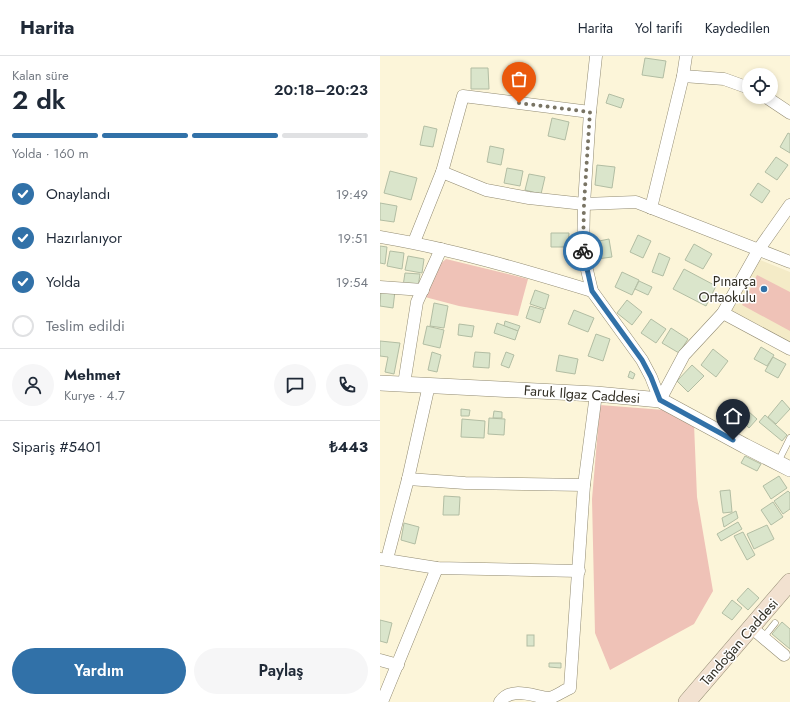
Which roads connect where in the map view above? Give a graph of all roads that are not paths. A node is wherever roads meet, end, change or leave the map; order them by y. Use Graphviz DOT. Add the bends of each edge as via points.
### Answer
graph roads {
  1 [pos="596,56"];
  2 [pos="686,56"];
  3 [pos="683,76"];
  4 [pos="742,85"];
  5 [pos="776,104"];
  6 [pos="590,112"];
  7 [pos="790,113"];
  8 [pos="442,172"];
  9 [pos="584,204"];
  10 [pos="790,205"];
  11 [pos="651,208"];
  12 [pos="380,237"];
  13 [pos="414,242"];
  14 [pos="441,249"];
  15 [pos="759,249"];
  16 [pos="790,262"];
  17 [pos="380,287"];
  18 [pos="422,290"];
  19 [pos="592,291"];
  20 [pos="723,312"];
  21 [pos="790,349"];
  22 [pos="380,383"];
  23 [pos="404,384"];
  24 [pos="429,385"];
  25 [pos="596,394"];
  26 [pos="660,400"];
  27 [pos="790,438"];
  28 [pos="784,466"];
  29 [pos="408,479"];
  30 [pos="584,485"];
  31 [pos="384,559"];
  32 [pos="437,568"];
  33 [pos="578,571"];
  34 [pos="790,582"];
  35 [pos="775,623"];
  36 [pos="757,633"];
  37 [pos="784,655"];
  38 [pos="380,660"];
  39 [pos="398,665"];
  40 [pos="382,702"];
  41 [pos="500,702"];
  42 [pos="687,702"];
  1 -- 6 [label="street"];
  2 -- 3 [label="street"];
  3 -- 4 [label="street" via="724,79"];
  3 -- 11 [label="street"];
  5 -- 7 [label="street"];
  6 -- 8 [label="street" via="463,96"];
  6 -- 9 [label="street"];
  8 -- 9 [label="street" via="486,190"];
  8 -- 13 [label="street"];
  9 -- 11 [label="street" via="636,202"];
  9 -- 19 [label="street" via="583,253"];
  10 -- 15 [label="street"];
  11 -- 15 [label="street"];
  12 -- 13 [label="street"];
  13 -- 14 [label="street"];
  14 -- 18 [label="street"];
  14 -- 19 [label="street"];
  15 -- 16 [label="street"];
  15 -- 20 [label="street"];
  17 -- 18 [label="street"];
  18 -- 23 [label="street" via="417,302"];
  19 -- 26 [label="street" via="642,360"];
  20 -- 21 [label="street"];
  20 -- 26 [label="street" via="684,355"];
  22 -- 23 [label="street, Faruk Ilgaz Caddesi"];
  23 -- 24 [label="street, Faruk Ilgaz Caddesi"];
  24 -- 25 [label="street, Faruk Ilgaz Caddesi"];
  24 -- 29 [label="street"];
  25 -- 26 [label="street, Faruk Ilgaz Caddesi"];
  25 -- 30 [label="street"];
  26 -- 28 [label="street, Faruk Ilgaz Caddesi"];
  27 -- 28 [label="lane"];
  29 -- 30 [label="street" via="465,483"];
  29 -- 31 [label="street"];
  30 -- 33 [label="street"];
  31 -- 32 [label="street"];
  32 -- 33 [label="street"];
  32 -- 39 [label="street"];
  33 -- 41 [label="street" via="570,688 549,698 511,693 504,696"];
  34 -- 36 [label="main road, Tandoğan Caddesi"];
  35 -- 36 [label="lane"];
  36 -- 37 [label="street"];
  36 -- 42 [label="main road, Tandoğan Caddesi"];
  38 -- 39 [label="street"];
  39 -- 40 [label="street"];
}
